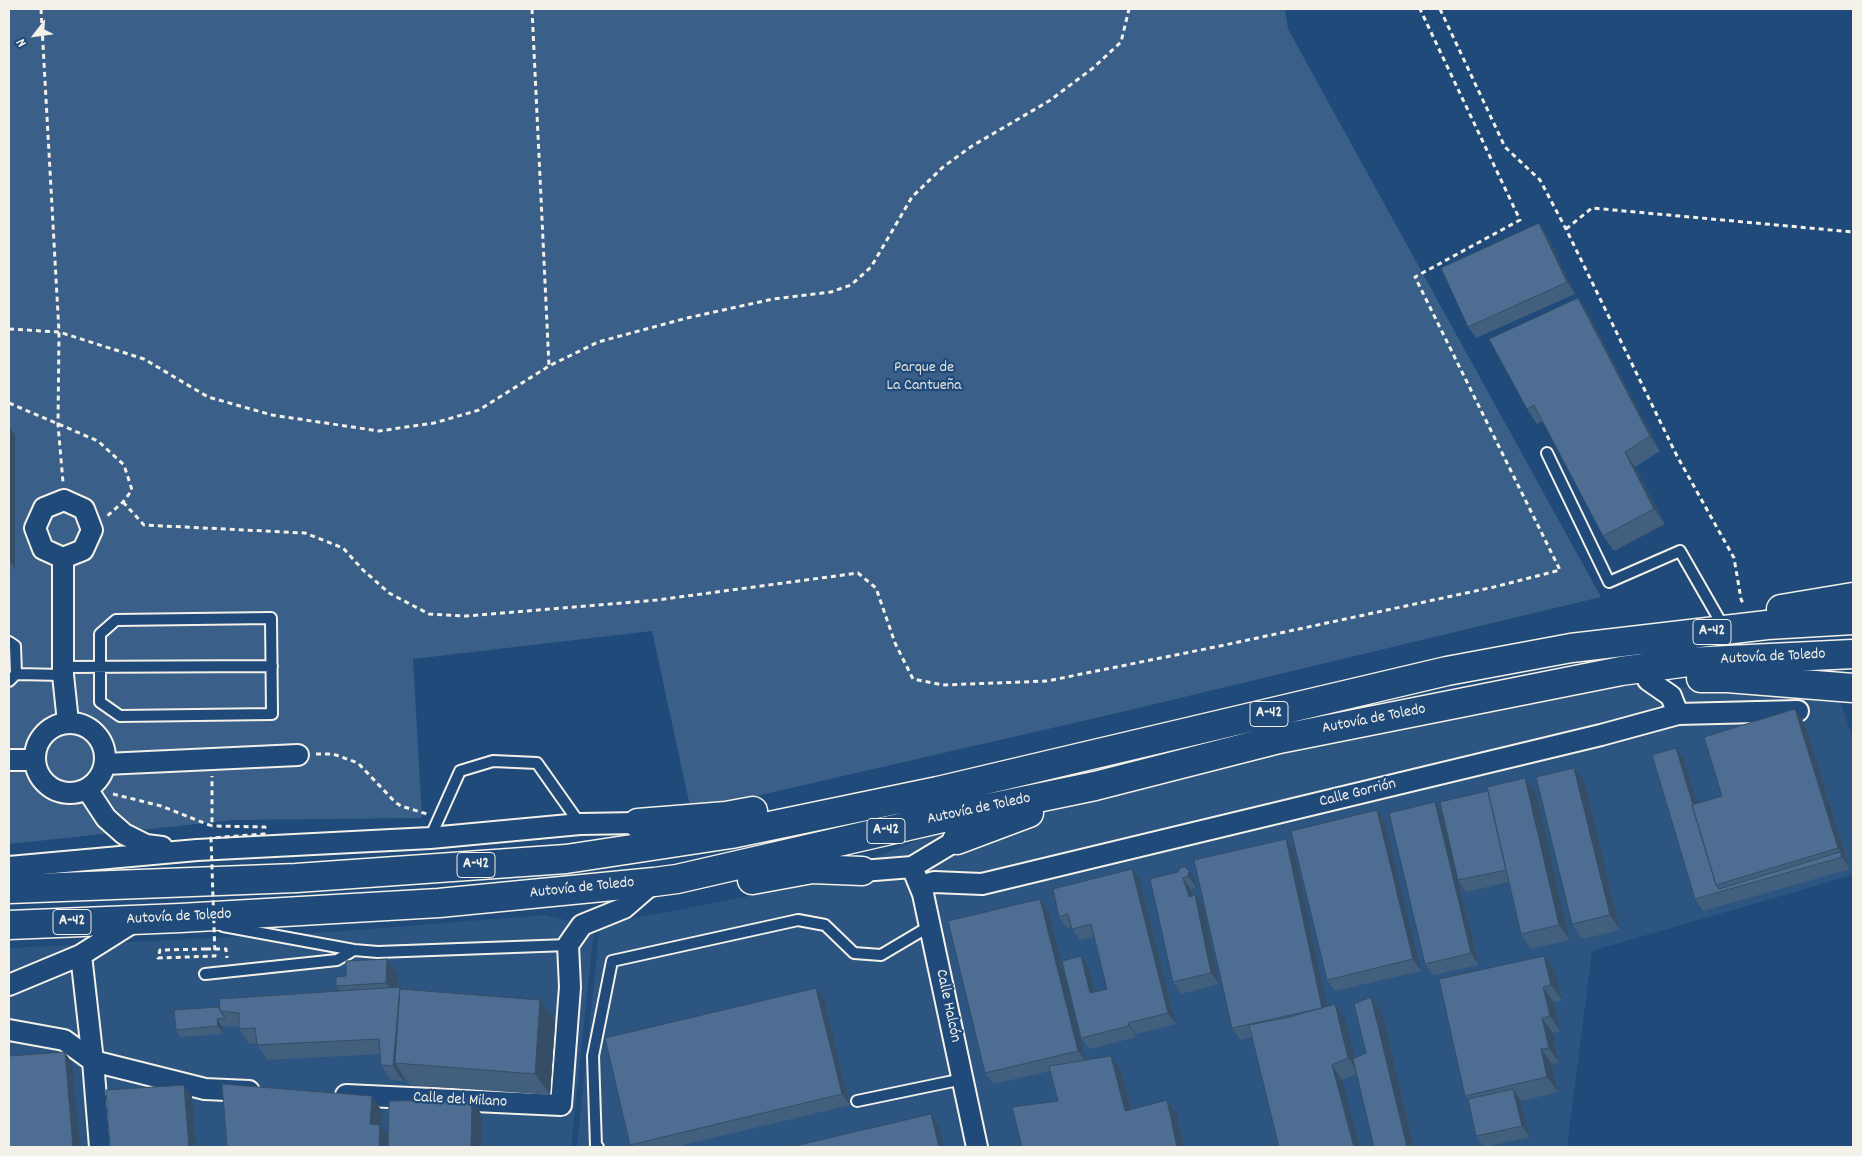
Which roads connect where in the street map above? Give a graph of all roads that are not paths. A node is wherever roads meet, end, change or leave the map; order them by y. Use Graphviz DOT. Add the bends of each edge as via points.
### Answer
graph roads {
  1 [pos="1547,453"];
  2 [pos="63,558"];
  3 [pos="1853,597"];
  4 [pos="1719,619"];
  5 [pos="1853,620"];
  6 [pos="9,642"];
  7 [pos="1571,648"];
  8 [pos="1853,654"];
  9 [pos="272,666"];
  10 [pos="100,667"];
  11 [pos="63,671"];
  12 [pos="1621,671"];
  13 [pos="12,678"];
  14 [pos="1648,680"];
  15 [pos="1853,688"];
  16 [pos="1798,711"];
  17 [pos="1678,714"];
  18 [pos="68,722"];
  19 [pos="298,755"];
  20 [pos="9,760"];
  21 [pos="33,760"];
  22 [pos="105,764"];
  23 [pos="1095,786"];
  24 [pos="90,787"];
  25 [pos="938,791"];
  26 [pos="638,823"];
  27 [pos="580,824"];
  28 [pos="430,838"];
  29 [pos="957,840"];
  30 [pos="197,850"];
  31 [pos="912,866"];
  32 [pos="9,867"];
  33 [pos="862,872"];
  34 [pos="665,880"];
  35 [pos="920,886"];
  36 [pos="9,889"];
  37 [pos="180,918"];
  38 [pos="135,921"];
  39 [pos="9,925"];
  40 [pos="930,926"];
  41 [pos="568,945"];
  42 [pos="354,950"];
  43 [pos="81,955"];
  44 [pos="204,974"];
  45 [pos="9,985"];
  46 [pos="9,1030"];
  47 [pos="93,1062"];
  48 [pos="963,1079"];
  49 [pos="265,1092"];
  50 [pos="325,1094"];
  51 [pos="857,1101"];
  52 [pos="100,1147"];
  53 [pos="598,1147"];
  54 [pos="978,1147"];
  1 -- 4 [label="lane" via="1609,582 1680,551"];
  2 -- 2 [label="street" via="84,550 92,530 84,509 64,500 44,508 35,528 43,549"];
  2 -- 11 [label="street"];
  3 -- 4 [label="highway"];
  4 -- 7 [label="highway"];
  5 -- 7 [label="highway, Autovía de Toledo / A-42" via="1766,625"];
  6 -- 13 [label="lane" via="15,646"];
  7 -- 25 [label="highway, Autovía de Toledo / A-42" via="1447,671"];
  8 -- 12 [label="highway, Autovía de Toledo / A-42" via="1688,662"];
  9 -- 10 [label="lane"];
  9 -- 10 [label="lane" via="271,618 116,620 100,634"];
  9 -- 10 [label="lane" via="272,714 120,716 100,702"];
  10 -- 11 [label="lane"];
  11 -- 13 [label="lane"];
  11 -- 18 [label="street"];
  12 -- 14 [label="highway"];
  12 -- 23 [label="highway, Autovía de Toledo / A-42" via="1279,739"];
  14 -- 15 [label="highway" via="1727,678"];
  14 -- 17 [label="street" via="1671,696"];
  16 -- 17 [label="street, Calle Gorrión"];
  17 -- 35 [label="street, Calle Gorrión" via="982,884 934,882"];
  18 -- 21 [label="street" via="50,727 37,741"];
  18 -- 22 [label="street" via="92,729 105,751"];
  19 -- 22 [label="street"];
  20 -- 21 [label="street"];
  21 -- 24 [label="street" via="39,777 52,789 70,794"];
  22 -- 24 [label="street"];
  23 -- 29 [label="highway"];
  23 -- 34 [label="highway, Autovía de Toledo / A-42"];
  24 -- 30 [label="street" via="106,818 124,834 146,845"];
  25 -- 26 [label="highway" via="879,788 726,816"];
  25 -- 36 [label="highway, Autovía de Toledo / A-42" via="731,834 566,858 296,878"];
  26 -- 27 [label="street"];
  27 -- 28 [label="street"];
  27 -- 28 [label="lane" via="537,763 493,760 460,772"];
  28 -- 30 [label="street"];
  29 -- 31 [label="street"];
  30 -- 32 [label="street"];
  31 -- 33 [label="street"];
  31 -- 35 [label="street, Calle Halcón"];
  33 -- 34 [label="highway" via="812,868 714,886"];
  34 -- 37 [label="highway, Autovía de Toledo / A-42" via="439,903"];
  34 -- 41 [label="street" via="624,908 582,925"];
  35 -- 40 [label="street, Calle Halcón"];
  37 -- 38 [label="highway, Autovía de Toledo / A-42"];
  37 -- 42 [label="lane"];
  38 -- 39 [label="highway, Autovía de Toledo / A-42"];
  38 -- 43 [label="street"];
  40 -- 48 [label="street, Calle Halcón"];
  40 -- 53 [label="lane" via="881,956 854,953 825,925 798,920 612,961 593,1056"];
  41 -- 42 [label="lane" via="378,952"];
  41 -- 50 [label="street, Calle del Milano" via="570,987 561,1105"];
  42 -- 44 [label="lane" via="337,960"];
  43 -- 45 [label="street"];
  43 -- 47 [label="street"];
  46 -- 47 [label="street" via="64,1040"];
  47 -- 49 [label="street" via="205,1089"];
  47 -- 52 [label="street"];
  48 -- 51 [label="lane"];
  48 -- 54 [label="street, Calle Halcón"];
}
